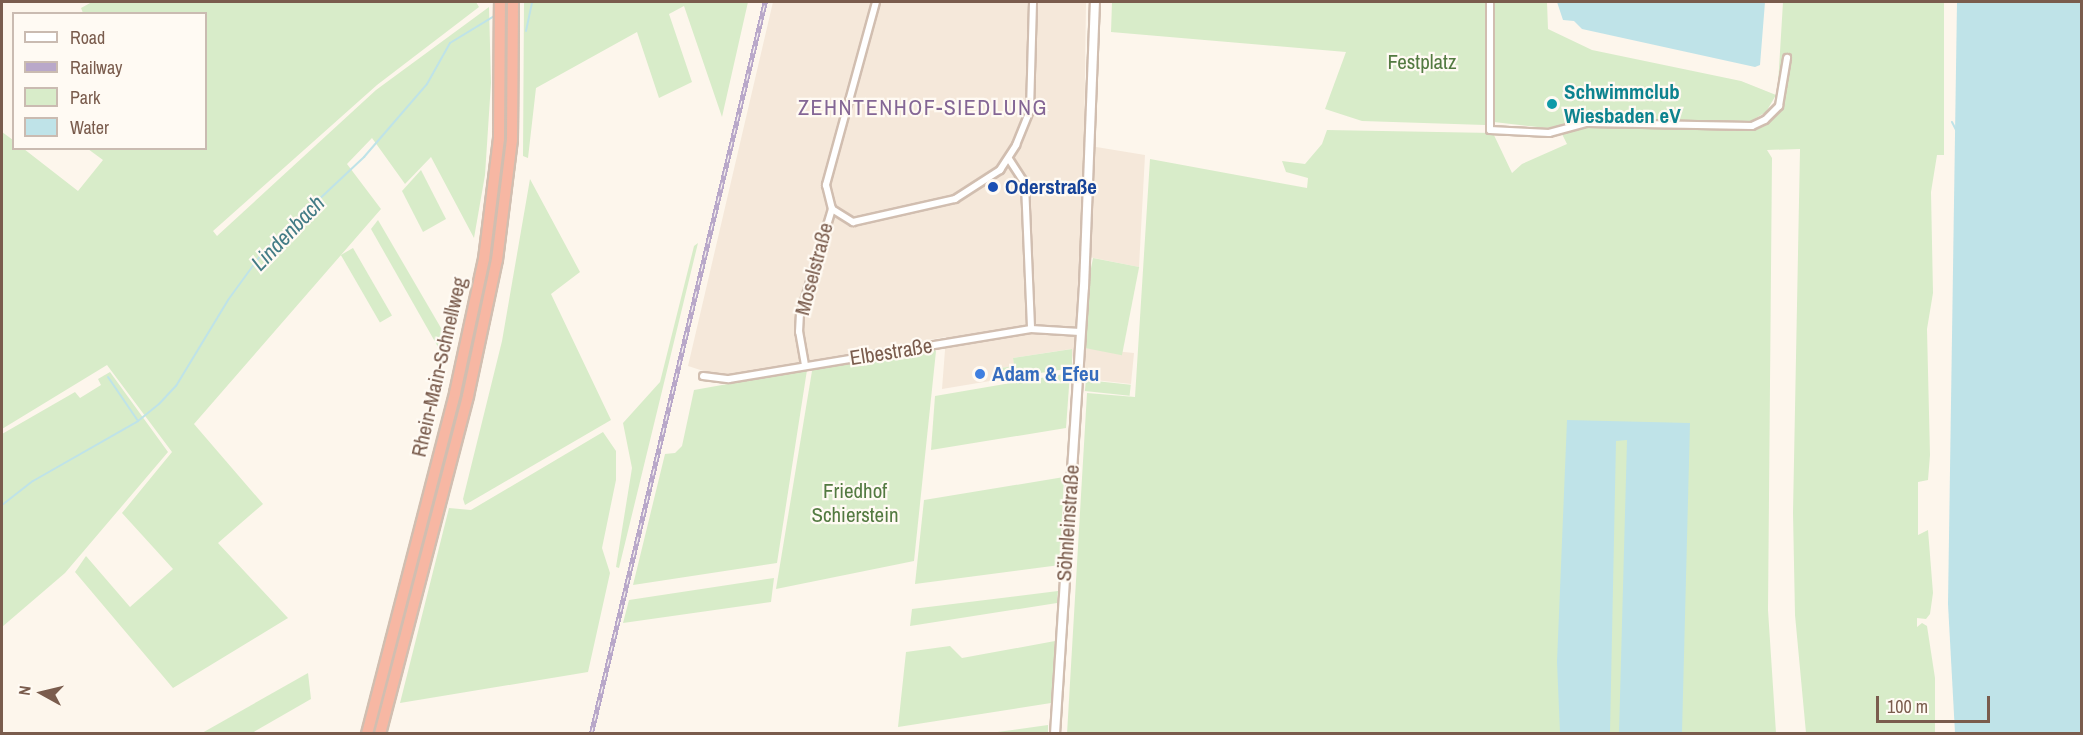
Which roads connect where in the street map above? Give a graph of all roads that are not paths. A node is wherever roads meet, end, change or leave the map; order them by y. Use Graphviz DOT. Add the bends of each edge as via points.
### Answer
graph roads {
  1 [pos="500,2"];
  2 [pos="513,2"];
  3 [pos="876,2"];
  4 [pos="1033,2"];
  5 [pos="1095,2"];
  6 [pos="1490,2"];
  7 [pos="1787,58"];
  8 [pos="1009,159"];
  9 [pos="832,209"];
  10 [pos="1031,329"];
  11 [pos="1080,332"];
  12 [pos="805,365"];
  13 [pos="703,376"];
  14 [pos="367,734"];
  15 [pos="380,734"];
  16 [pos="1054,734"];
  1 -- 14 [label="highway, Rhein-Main-Schnellweg" via="499,139 484,259 455,393"];
  2 -- 15 [label="highway, Rhein-Main-Schnellweg" via="512,140 497,260 468,396"];
  3 -- 9 [label="street, Moselstraße" via="827,176"];
  4 -- 8 [label="street" via="1030,110"];
  5 -- 11 [label="street, Söhnleinstraße"];
  6 -- 7 [label="street" via="1490,130 1549,133 1587,123 1752,126 1779,106"];
  8 -- 9 [label="street" via="980,186 947,202 863,222 842,219"];
  8 -- 10 [label="street" via="1025,184"];
  9 -- 12 [label="street, Moselstraße" via="800,315 798,332"];
  10 -- 11 [label="street, Elbestraße"];
  10 -- 12 [label="street, Elbestraße"];
  11 -- 16 [label="street, Söhnleinstraße"];
  12 -- 13 [label="street, Elbestraße" via="729,380"];
}
